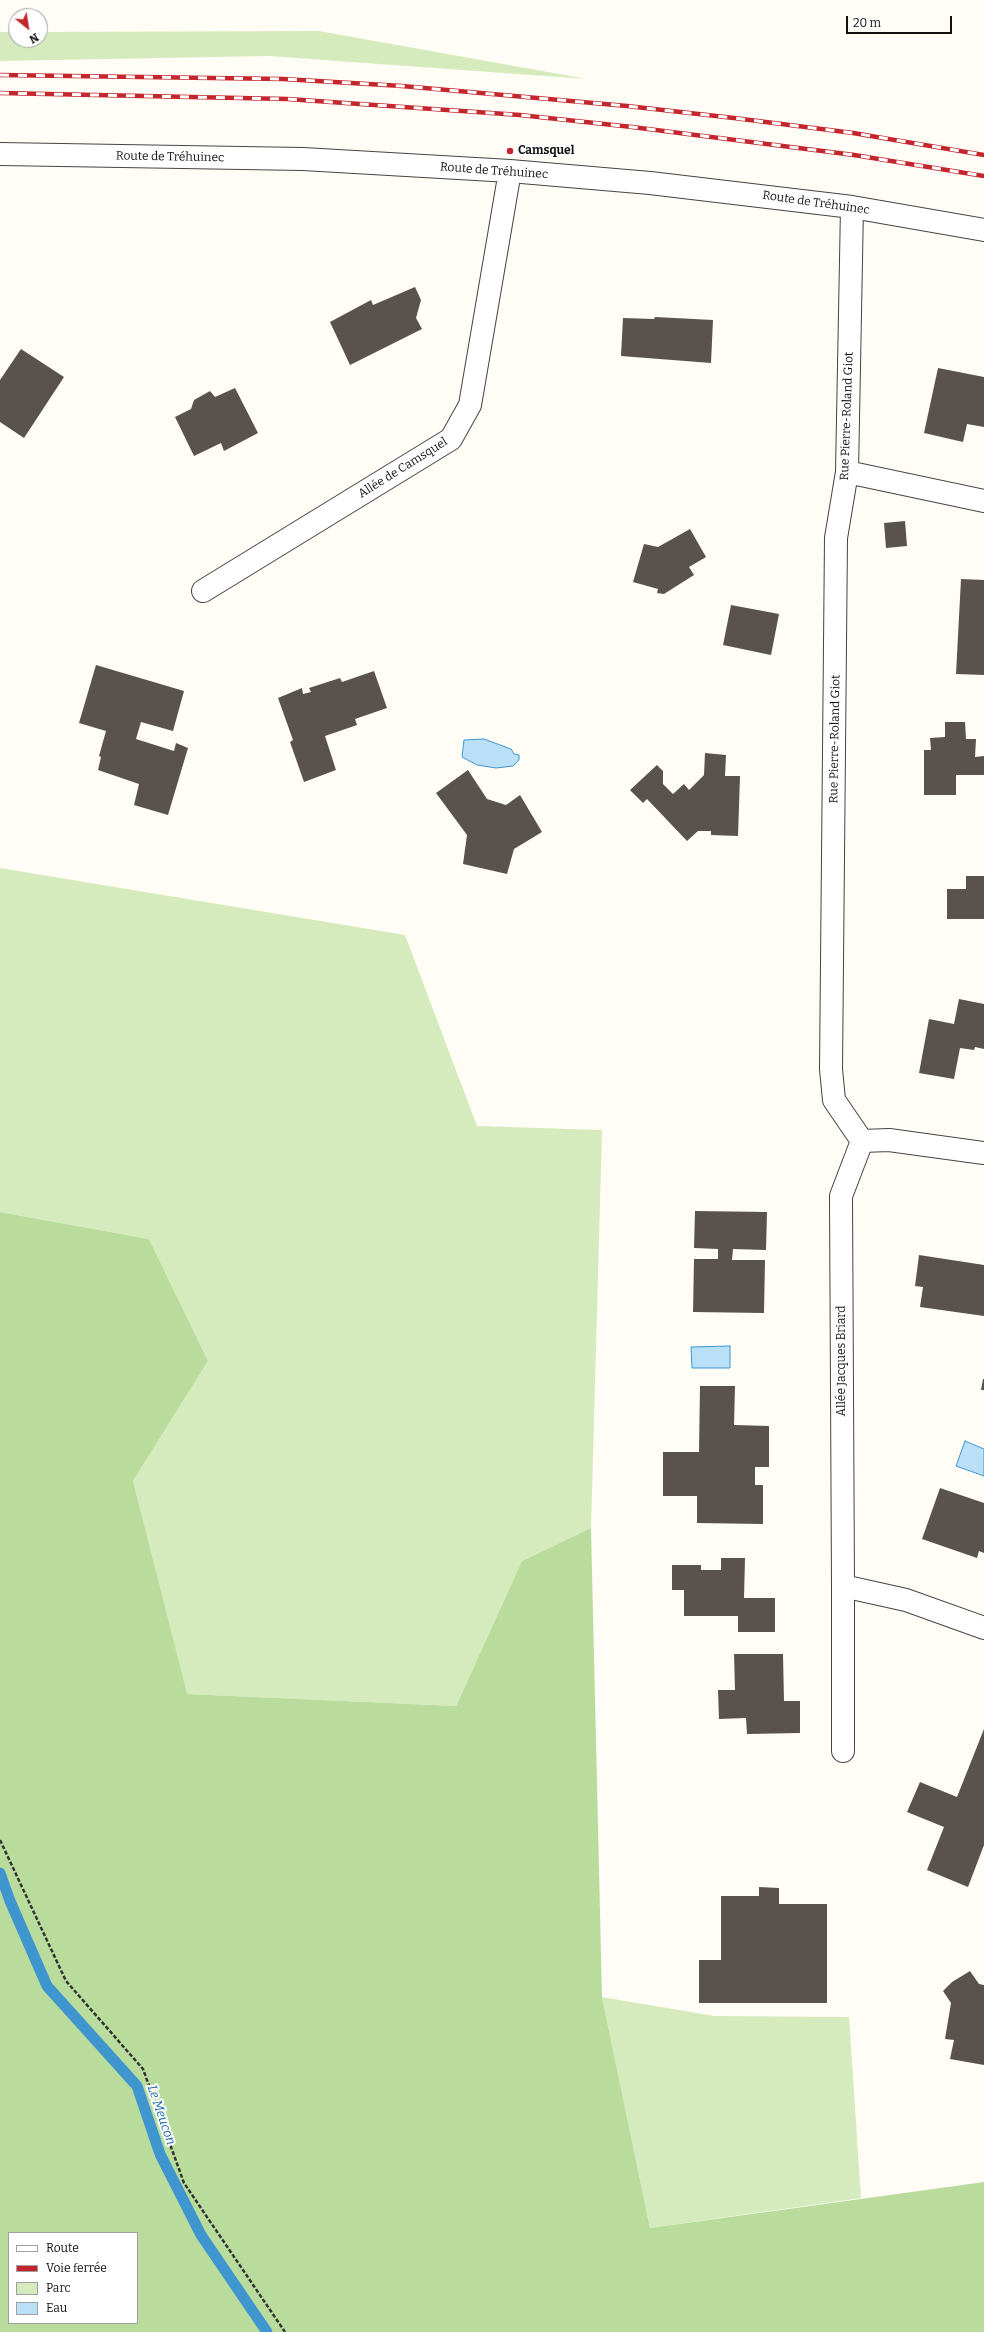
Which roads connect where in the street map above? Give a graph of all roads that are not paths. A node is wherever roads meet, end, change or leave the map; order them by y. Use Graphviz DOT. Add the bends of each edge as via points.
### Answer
graph roads {
  1 [pos="0,154"];
  2 [pos="510,171"];
  3 [pos="852,207"];
  4 [pos="984,230"];
  5 [pos="847,472"];
  6 [pos="984,501"];
  7 [pos="203,591"];
  8 [pos="862,1141"];
  9 [pos="984,1152"];
  10 [pos="843,1586"];
  11 [pos="984,1628"];
  12 [pos="844,1752"];
  1 -- 2 [label="street, Route de Tréhuinec" via="303,159"];
  2 -- 3 [label="street, Route de Tréhuinec" via="650,183"];
  2 -- 7 [label="street, Allée de Camsquel" via="470,405 451,439"];
  3 -- 4 [label="street, Route de Tréhuinec"];
  3 -- 5 [label="street, Rue Pierre-Roland Giot"];
  5 -- 6 [label="street"];
  5 -- 8 [label="street, Rue Pierre-Roland Giot" via="836,538 831,1069 834,1100"];
  8 -- 9 [label="street" via="889,1140"];
  8 -- 10 [label="street, Allée Jacques Briard" via="841,1196"];
  10 -- 11 [label="street" via="906,1600"];
  10 -- 12 [label="street, Allée Jacques Briard"];
}
